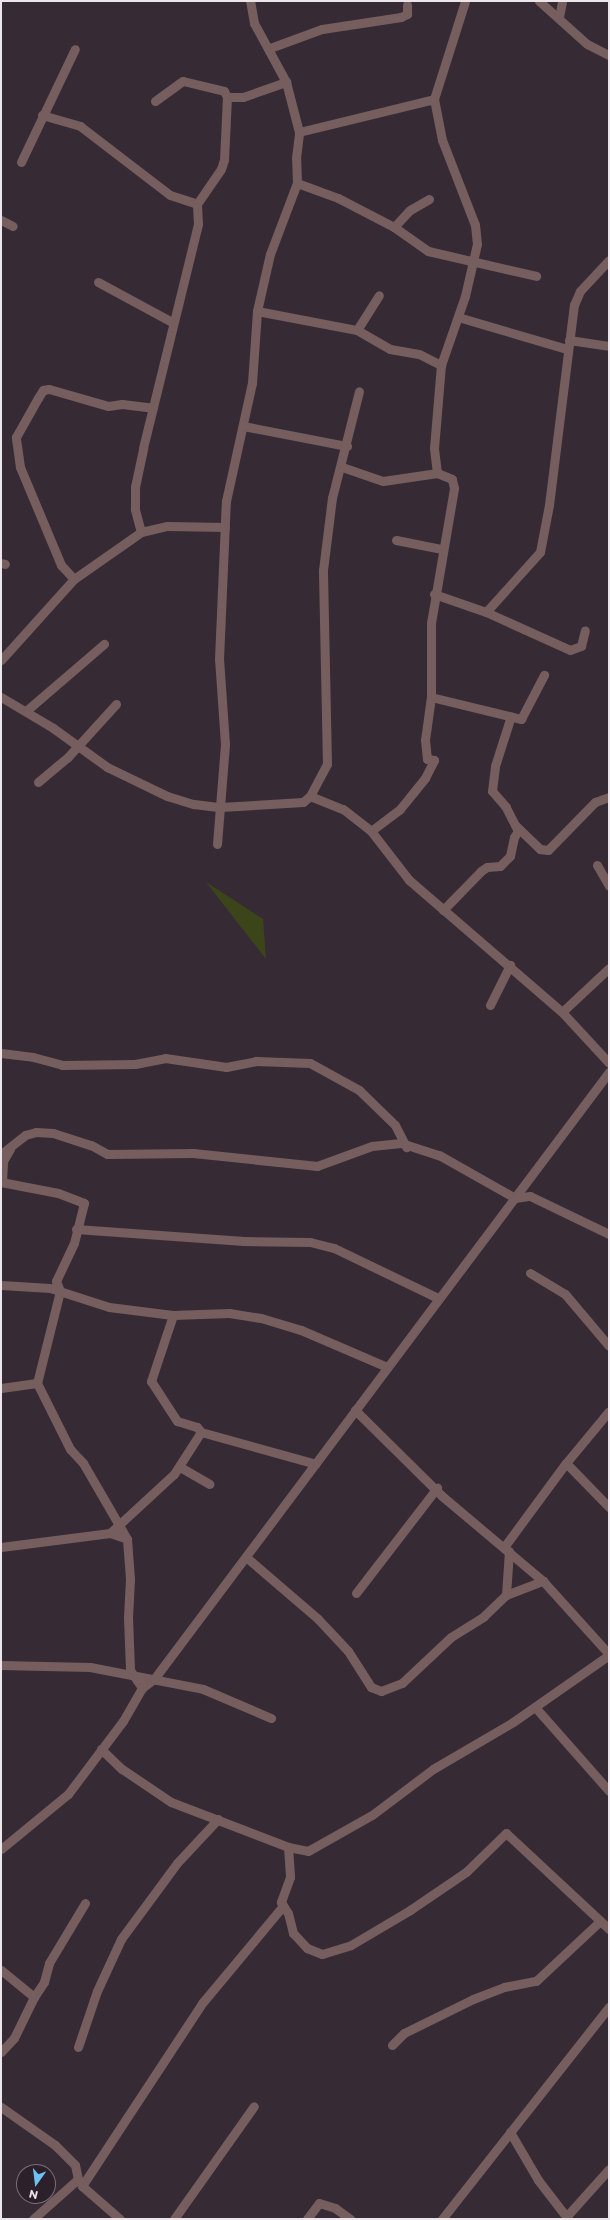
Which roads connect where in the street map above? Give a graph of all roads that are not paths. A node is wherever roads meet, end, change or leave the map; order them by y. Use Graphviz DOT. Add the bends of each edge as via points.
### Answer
graph roads {
  1 [pos="250,1"];
  2 [pos="465,1"];
  3 [pos="539,1"];
  4 [pos="562,1"];
  5 [pos="406,5"];
  6 [pos="559,17"];
  7 [pos="270,48"];
  8 [pos="75,49"];
  9 [pos="609,56"];
  10 [pos="286,82"];
  11 [pos="227,97"];
  12 [pos="434,100"];
  13 [pos="155,101"];
  14 [pos="42,115"];
  15 [pos="299,132"];
  16 [pos="21,162"];
  17 [pos="297,183"];
  18 [pos="429,199"];
  19 [pos="197,204"];
  20 [pos="1,220"];
  21 [pos="13,226"];
  22 [pos="394,227"];
  23 [pos="609,260"];
  24 [pos="474,262"];
  25 [pos="536,276"];
  26 [pos="98,282"];
  27 [pos="379,295"];
  28 [pos="257,311"];
  29 [pos="458,316"];
  30 [pos="172,322"];
  31 [pos="357,330"];
  32 [pos="568,345"];
  33 [pos="609,346"];
  34 [pos="441,365"];
  35 [pos="359,391"];
  36 [pos="153,408"];
  37 [pos="243,426"];
  38 [pos="347,446"];
  39 [pos="342,467"];
  40 [pos="437,474"];
  41 [pos="225,527"];
  42 [pos="141,532"];
  43 [pos="396,540"];
  44 [pos="442,549"];
  45 [pos="74,579"];
  46 [pos="434,594"];
  47 [pos="486,612"];
  48 [pos="585,630"];
  49 [pos="104,644"];
  50 [pos="1,660"];
  51 [pos="544,676"];
  52 [pos="1,697"];
  53 [pos="431,697"];
  54 [pos="116,704"];
  55 [pos="26,711"];
  56 [pos="511,716"];
  57 [pos="78,746"];
  58 [pos="38,782"];
  59 [pos="310,796"];
  60 [pos="609,797"];
  61 [pos="220,807"];
  62 [pos="513,822"];
  63 [pos="371,831"];
  64 [pos="217,844"];
  65 [pos="597,865"];
  66 [pos="609,886"];
  67 [pos="443,910"];
  68 [pos="510,965"];
  69 [pos="609,968"];
  70 [pos="490,1005"];
  71 [pos="562,1012"];
  72 [pos="1,1053"];
  73 [pos="609,1063"];
  74 [pos="609,1072"];
  75 [pos="14,1142"];
  76 [pos="406,1147"];
  77 [pos="1,1154"];
  78 [pos="2,1182"];
  79 [pos="515,1198"];
  80 [pos="76,1229"];
  81 [pos="609,1234"];
  82 [pos="530,1273"];
  83 [pos="1,1285"];
  84 [pos="60,1291"];
  85 [pos="438,1298"];
  86 [pos="173,1315"];
  87 [pos="609,1346"];
  88 [pos="387,1367"];
  89 [pos="37,1383"];
  90 [pos="1,1388"];
  91 [pos="355,1410"];
  92 [pos="609,1411"];
  93 [pos="201,1432"];
  94 [pos="566,1463"];
  95 [pos="316,1464"];
  96 [pos="180,1467"];
  97 [pos="209,1484"];
  98 [pos="437,1488"];
  99 [pos="609,1507"];
  100 [pos="121,1526"];
  101 [pos="110,1533"];
  102 [pos="127,1539"];
  103 [pos="1,1547"];
  104 [pos="507,1549"];
  105 [pos="246,1557"];
  106 [pos="543,1581"];
  107 [pos="356,1593"];
  108 [pos="506,1595"];
  109 [pos="609,1654"];
  110 [pos="1,1665"];
  111 [pos="132,1676"];
  112 [pos="154,1679"];
  113 [pos="142,1688"];
  114 [pos="536,1706"];
  115 [pos="271,1718"];
  116 [pos="101,1749"];
  117 [pos="609,1791"];
  118 [pos="218,1819"];
  119 [pos="1,1845"];
  120 [pos="288,1847"];
  121 [pos="300,1851"];
  122 [pos="289,1859"];
  123 [pos="85,1903"];
  124 [pos="283,1906"];
  125 [pos="599,1922"];
  126 [pos="609,1929"];
  127 [pos="1,1970"];
  128 [pos="34,1997"];
  129 [pos="609,2007"];
  130 [pos="392,2045"];
  131 [pos="78,2048"];
  132 [pos="1,2052"];
  133 [pos="1,2106"];
  134 [pos="254,2106"];
  135 [pos="510,2132"];
  136 [pos="609,2169"];
  137 [pos="80,2182"];
  138 [pos="567,2218"];
  139 [pos="33,2219"];
  140 [pos="120,2219"];
  141 [pos="174,2219"];
  142 [pos="307,2219"];
  143 [pos="350,2219"];
  144 [pos="442,2219"];
  1 -- 7 [label="street" via="254,24"];
  2 -- 12 [label="street"];
  3 -- 6 [label="street"];
  4 -- 6 [label="street"];
  5 -- 7 [label="street" via="406,14 401,18 322,29"];
  6 -- 9 [label="street" via="587,44"];
  7 -- 10 [label="street"];
  8 -- 14 [label="street"];
  10 -- 11 [label="street" via="243,97"];
  10 -- 15 [label="street"];
  11 -- 13 [label="street" via="224,91 183,81"];
  11 -- 19 [label="street" via="224,160 221,169"];
  12 -- 15 [label="street"];
  12 -- 24 [label="street" via="442,140 476,230"];
  14 -- 16 [label="street"];
  14 -- 19 [label="street" via="80,126 170,196"];
  15 -- 17 [label="street"];
  17 -- 22 [label="street" via="338,198"];
  17 -- 28 [label="street" via="270,254"];
  18 -- 22 [label="street" via="410,210"];
  19 -- 30 [label="street" via="198,224"];
  20 -- 21 [label="street"];
  22 -- 24 [label="street" via="428,252"];
  23 -- 32 [label="street" via="580,291 574,304"];
  24 -- 25 [label="street"];
  24 -- 29 [label="street"];
  26 -- 30 [label="street"];
  27 -- 31 [label="street"];
  28 -- 31 [label="street"];
  28 -- 37 [label="street" via="252,383"];
  29 -- 32 [label="street"];
  29 -- 34 [label="street"];
  30 -- 36 [label="street"];
  31 -- 34 [label="street" via="390,349 419,354"];
  32 -- 33 [label="street"];
  32 -- 47 [label="street" via="549,506 540,552"];
  34 -- 40 [label="street" via="434,448"];
  35 -- 38 [label="street"];
  36 -- 42 [label="street" via="135,487 135,509"];
  36 -- 45 [label="street" via="122,404 108,406 48,389 43,390 16,438 20,467 61,566"];
  37 -- 38 [label="street"];
  37 -- 41 [label="street" via="234,458"];
  38 -- 39 [label="street"];
  39 -- 40 [label="street" via="383,481"];
  39 -- 59 [label="street" via="332,498 323,570 327,764"];
  40 -- 44 [label="street" via="452,479 454,488"];
  41 -- 42 [label="street" via="167,526"];
  41 -- 61 [label="street" via="219,659 225,744"];
  42 -- 45 [label="street"];
  43 -- 44 [label="street"];
  44 -- 46 [label="street"];
  45 -- 50 [label="street"];
  46 -- 47 [label="street"];
  46 -- 53 [label="street"];
  47 -- 48 [label="street" via="570,650 581,646"];
  49 -- 55 [label="street"];
  51 -- 56 [label="street" via="521,719"];
  52 -- 55 [label="street"];
  53 -- 56 [label="street"];
  53 -- 63 [label="street" via="425,740 427,759 434,760 431,769 400,809"];
  54 -- 57 [label="street"];
  55 -- 57 [label="street"];
  56 -- 62 [label="street" via="495,766 492,791 504,803"];
  57 -- 58 [label="street"];
  57 -- 61 [label="street" via="107,767 167,796 194,804"];
  59 -- 61 [label="street" via="303,802"];
  59 -- 63 [label="street" via="343,809"];
  60 -- 62 [label="street" via="595,802 548,850 540,849"];
  61 -- 64 [label="street"];
  62 -- 67 [label="street" via="518,831 507,862 487,866"];
  63 -- 67 [label="street" via="409,880"];
  65 -- 66 [label="street"];
  67 -- 68 [label="street"];
  68 -- 70 [label="street"];
  68 -- 71 [label="street"];
  69 -- 71 [label="street"];
  71 -- 73 [label="street"];
  72 -- 76 [label="street" via="34,1057 62,1065 135,1064 165,1058 226,1066 256,1061 310,1063 359,1090 395,1125"];
  74 -- 79 [label="street"];
  75 -- 76 [label="street" via="36,1132 53,1133 91,1145 107,1154 193,1153 317,1166 372,1146 401,1143"];
  75 -- 77 [label="street"];
  75 -- 78 [label="street" via="3,1161"];
  76 -- 79 [label="street" via="439,1155"];
  78 -- 80 [label="street" via="82,1200 84,1206"];
  79 -- 81 [label="street" via="530,1196"];
  79 -- 85 [label="street"];
  80 -- 84 [label="street" via="74,1243 56,1281"];
  80 -- 85 [label="street" via="244,1241 310,1242 334,1248"];
  82 -- 87 [label="street" via="565,1294"];
  83 -- 84 [label="street" via="32,1286"];
  84 -- 86 [label="street" via="109,1307"];
  84 -- 89 [label="street"];
  85 -- 88 [label="street"];
  86 -- 88 [label="street" via="229,1313 261,1318 301,1330"];
  86 -- 93 [label="street" via="151,1381 177,1421 187,1423"];
  88 -- 91 [label="street"];
  89 -- 90 [label="street"];
  89 -- 100 [label="street" via="70,1449 83,1463"];
  91 -- 95 [label="street"];
  91 -- 98 [label="street" via="391,1448"];
  92 -- 94 [label="street"];
  93 -- 95 [label="street"];
  93 -- 96 [label="street"];
  94 -- 99 [label="street"];
  94 -- 104 [label="street"];
  95 -- 105 [label="street"];
  96 -- 97 [label="street"];
  96 -- 100 [label="street"];
  98 -- 104 [label="street"];
  98 -- 107 [label="street"];
  100 -- 101 [label="street"];
  100 -- 102 [label="street"];
  101 -- 102 [label="street"];
  101 -- 103 [label="street"];
  102 -- 111 [label="street" via="130,1578 128,1645"];
  104 -- 106 [label="street"];
  104 -- 108 [label="street"];
  105 -- 108 [label="street" via="318,1619 348,1651 371,1687 381,1691 402,1683 451,1637 484,1616"];
  105 -- 112 [label="street"];
  106 -- 108 [label="street"];
  106 -- 109 [label="street"];
  109 -- 114 [label="street"];
  110 -- 111 [label="street" via="90,1668"];
  111 -- 112 [label="street"];
  111 -- 113 [label="street"];
  112 -- 113 [label="street"];
  112 -- 115 [label="street" via="203,1689"];
  113 -- 116 [label="street" via="123,1721"];
  114 -- 117 [label="street"];
  114 -- 121 [label="street" via="432,1769 348,1831 308,1851"];
  116 -- 118 [label="street" via="122,1769 165,1798"];
  116 -- 119 [label="street" via="68,1794"];
  118 -- 120 [label="street"];
  118 -- 131 [label="street" via="177,1863 121,1939 97,1991"];
  120 -- 121 [label="street"];
  120 -- 122 [label="street"];
  121 -- 122 [label="street"];
  122 -- 124 [label="street" via="290,1877 281,1896"];
  123 -- 128 [label="street" via="49,1963 44,1982"];
  124 -- 125 [label="street" via="288,1913 292,1933 307,1948 322,1954 345,1947 466,1872 506,1833"];
  124 -- 137 [label="street" via="203,2002"];
  125 -- 126 [label="street"];
  125 -- 130 [label="street" via="536,1981 504,1987 473,1999 404,2033"];
  127 -- 128 [label="street"];
  128 -- 132 [label="street" via="14,2038"];
  129 -- 135 [label="street"];
  133 -- 137 [label="street" via="55,2145 75,2165"];
  134 -- 141 [label="street"];
  135 -- 138 [label="street" via="538,2180"];
  135 -- 144 [label="street"];
  136 -- 138 [label="street"];
  137 -- 139 [label="street"];
  137 -- 140 [label="street"];
  142 -- 143 [label="street" via="319,2203 335,2208"];
}
